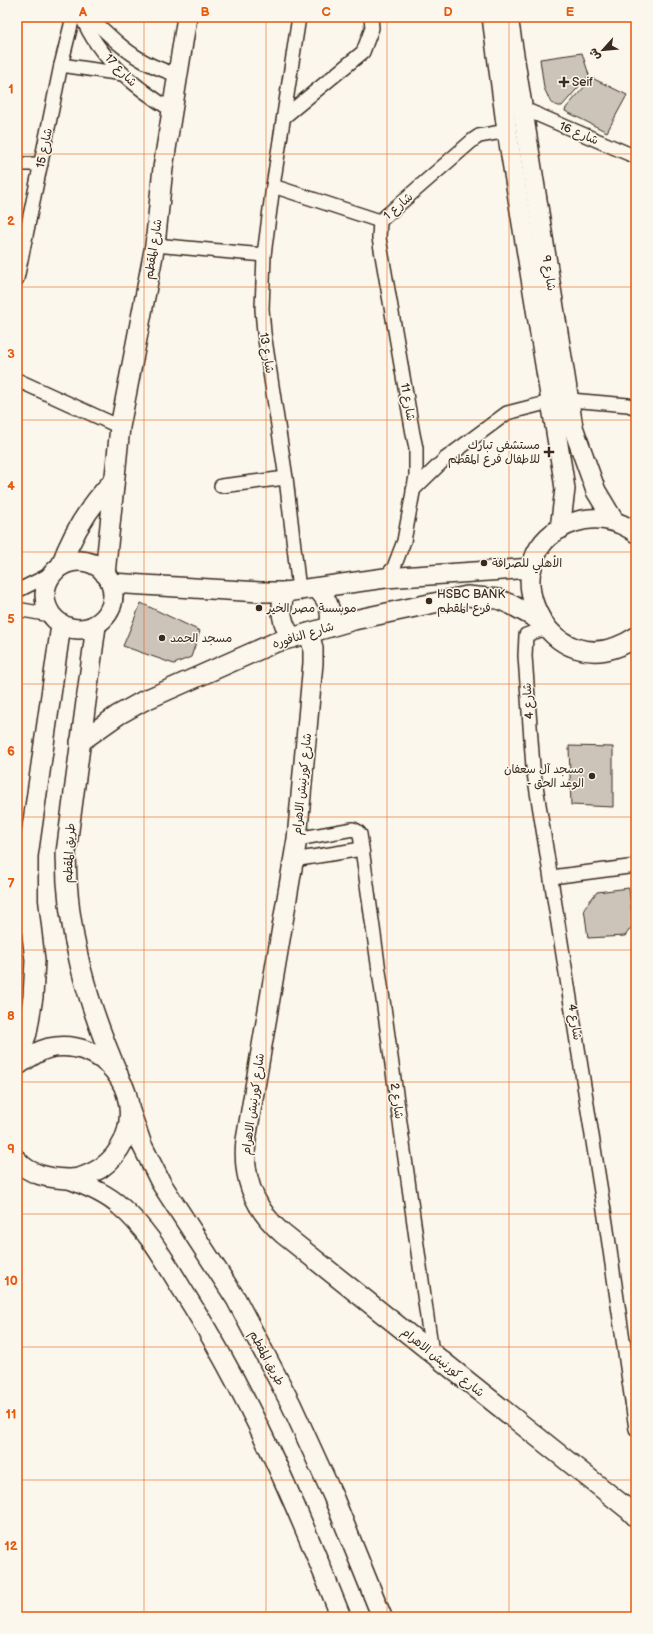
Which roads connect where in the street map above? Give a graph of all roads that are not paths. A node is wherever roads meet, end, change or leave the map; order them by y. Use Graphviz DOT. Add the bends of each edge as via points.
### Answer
graph roads {
  1 [pos="73,17"];
  2 [pos="82,17"];
  3 [pos="90,17"];
  4 [pos="187,17"];
  5 [pos="300,17"];
  6 [pos="370,17"];
  7 [pos="492,17"];
  8 [pos="508,17"];
  9 [pos="61,65"];
  10 [pos="122,74"];
  11 [pos="179,76"];
  12 [pos="522,108"];
  13 [pos="173,110"];
  14 [pos="284,117"];
  15 [pos="507,131"];
  16 [pos="636,157"];
  17 [pos="17,164"];
  18 [pos="41,164"];
  19 [pos="273,186"];
  20 [pos="380,221"];
  21 [pos="155,245"];
  22 [pos="264,255"];
  23 [pos="17,279"];
  24 [pos="17,380"];
  25 [pos="570,400"];
  26 [pos="550,402"];
  27 [pos="636,408"];
  28 [pos="120,427"];
  29 [pos="286,478"];
  30 [pos="114,480"];
  31 [pos="221,486"];
  32 [pos="414,490"];
  33 [pos="614,521"];
  34 [pos="560,529"];
  35 [pos="636,533"];
  36 [pos="532,568"];
  37 [pos="56,570"];
  38 [pos="108,578"];
  39 [pos="385,578"];
  40 [pos="300,590"];
  41 [pos="17,591"];
  42 [pos="17,609"];
  43 [pos="55,620"];
  44 [pos="544,624"];
  45 [pos="96,626"];
  46 [pos="330,627"];
  47 [pos="301,635"];
  48 [pos="636,637"];
  49 [pos="80,742"];
  50 [pos="297,839"];
  51 [pos="362,849"];
  52 [pos="292,860"];
  53 [pos="636,866"];
  54 [pos="552,877"];
  55 [pos="17,1061"];
  56 [pos="17,1066"];
  57 [pos="118,1074"];
  58 [pos="130,1111"];
  59 [pos="17,1160"];
  60 [pos="50,1178"];
  61 [pos="17,1180"];
  62 [pos="72,1180"];
  63 [pos="432,1353"];
  64 [pos="636,1429"];
  65 [pos="636,1517"];
  66 [pos="341,1617"];
  67 [pos="382,1617"];
  1 -- 9 [label="street, شارع 15"];
  2 -- 10 [label="street, شارع 17" via="92,36"];
  3 -- 11 [label="street, شارع 17" via="135,56"];
  4 -- 11 [label="main road, شارع المقطم"];
  5 -- 14 [label="street, شارع 13"];
  6 -- 14 [label="street" via="372,28 363,52"];
  7 -- 15 [label="main road, شارع 9"];
  8 -- 12 [label="main road, شارع 9"];
  9 -- 10 [label="street"];
  9 -- 18 [label="street, شارع 15"];
  10 -- 13 [label="street, شارع 17" via="143,92"];
  11 -- 13 [label="main road, شارع المقطم"];
  12 -- 16 [label="street, شارع 16"];
  12 -- 25 [label="main road, شارع 9"];
  13 -- 21 [label="main road, شارع المقطم" via="163,168"];
  14 -- 19 [label="street, شارع 13"];
  15 -- 20 [label="street, شارع 1" via="479,136 473,140"];
  15 -- 26 [label="main road, شارع 9"];
  17 -- 18 [label="street"];
  18 -- 23 [label="street, شارع 15"];
  19 -- 20 [label="street, شارع 1"];
  19 -- 22 [label="street, شارع 13"];
  20 -- 32 [label="street, شارع 11" via="379,238 416,448"];
  21 -- 22 [label="street"];
  21 -- 28 [label="main road, شارع المقطم"];
  22 -- 29 [label="street, شارع 13" via="264,333"];
  24 -- 28 [label="street"];
  25 -- 27 [label="street" via="621,404"];
  25 -- 33 [label="main road, شارع 9" via="572,427 579,447 596,491"];
  26 -- 32 [label="street" via="507,413 445,459"];
  26 -- 34 [label="main road, شارع 9" via="564,482"];
  28 -- 30 [label="main road, شارع المقطم"];
  29 -- 31 [label="street"];
  29 -- 40 [label="street, شارع 13"];
  30 -- 37 [label="main road" via="82,519"];
  30 -- 38 [label="main road, شارع المقطم"];
  32 -- 39 [label="street, شارع 11" via="400,554"];
  33 -- 34 [label="main road" via="580,520"];
  33 -- 35 [label="main road"];
  34 -- 36 [label="main road" via="545,542"];
  36 -- 39 [label="main road"];
  36 -- 44 [label="main road" via="532,601"];
  37 -- 38 [label="main road" via="74,561 82,561 95,565"];
  37 -- 41 [label="street"];
  37 -- 43 [label="main road" via="45,587 44,594 47,609"];
  38 -- 40 [label="main road" via="260,592"];
  38 -- 45 [label="main road" via="113,596 112,604 106,616"];
  39 -- 40 [label="main road"];
  40 -- 46 [label="main road" via="322,594 329,605"];
  40 -- 47 [label="main road" via="282,599 282,616 287,631"];
  42 -- 43 [label="street"];
  43 -- 45 [label="main road" via="74,630"];
  43 -- 55 [label="main road" via="28,856 28,901 35,960 34,989 27,1033"];
  44 -- 46 [label="main road, شارع النافوره" via="498,599 467,596"];
  44 -- 48 [label="main road, شارع النافوره" via="566,644 591,650 616,648"];
  44 -- 54 [label="street, شارع 4" via="526,635 525,656 533,767"];
  45 -- 49 [label="main road, طريق المقطم"];
  46 -- 47 [label="main road, شارع النافوره"];
  47 -- 49 [label="main road, شارع النافوره" via="274,643 142,701"];
  47 -- 50 [label="main road, شارع كورنيش الاهرام" via="313,648 314,663"];
  49 -- 57 [label="main road, طريق المقطم" via="66,853 66,888 72,930 85,985"];
  50 -- 51 [label="street, شارع 2" via="353,829 360,834"];
  50 -- 52 [label="main road, شارع كورنيش الاهرام"];
  51 -- 52 [label="street"];
  51 -- 63 [label="street, شارع 2"];
  52 -- 63 [label="main road, شارع كورنيش الاهرام" via="246,1140 248,1185 254,1199 272,1224"];
  53 -- 54 [label="street"];
  54 -- 64 [label="street, شارع 4"];
  56 -- 57 [label="main road" via="30,1056 48,1048 68,1047 87,1051 104,1060"];
  57 -- 58 [label="main road, طريق المقطم" via="126,1092"];
  58 -- 62 [label="main road" via="128,1131 120,1149 107,1164 91,1174"];
  58 -- 67 [label="main road, طريق المقطم" via="142,1146 161,1183 236,1299 284,1391 332,1496"];
  59 -- 60 [label="main road" via="33,1173"];
  60 -- 61 [label="main road"];
  60 -- 62 [label="main road"];
  62 -- 66 [label="main road" via="106,1195 136,1220 204,1323 275,1459"];
  63 -- 65 [label="main road, شارع كورنيش الاهرام"];
}
